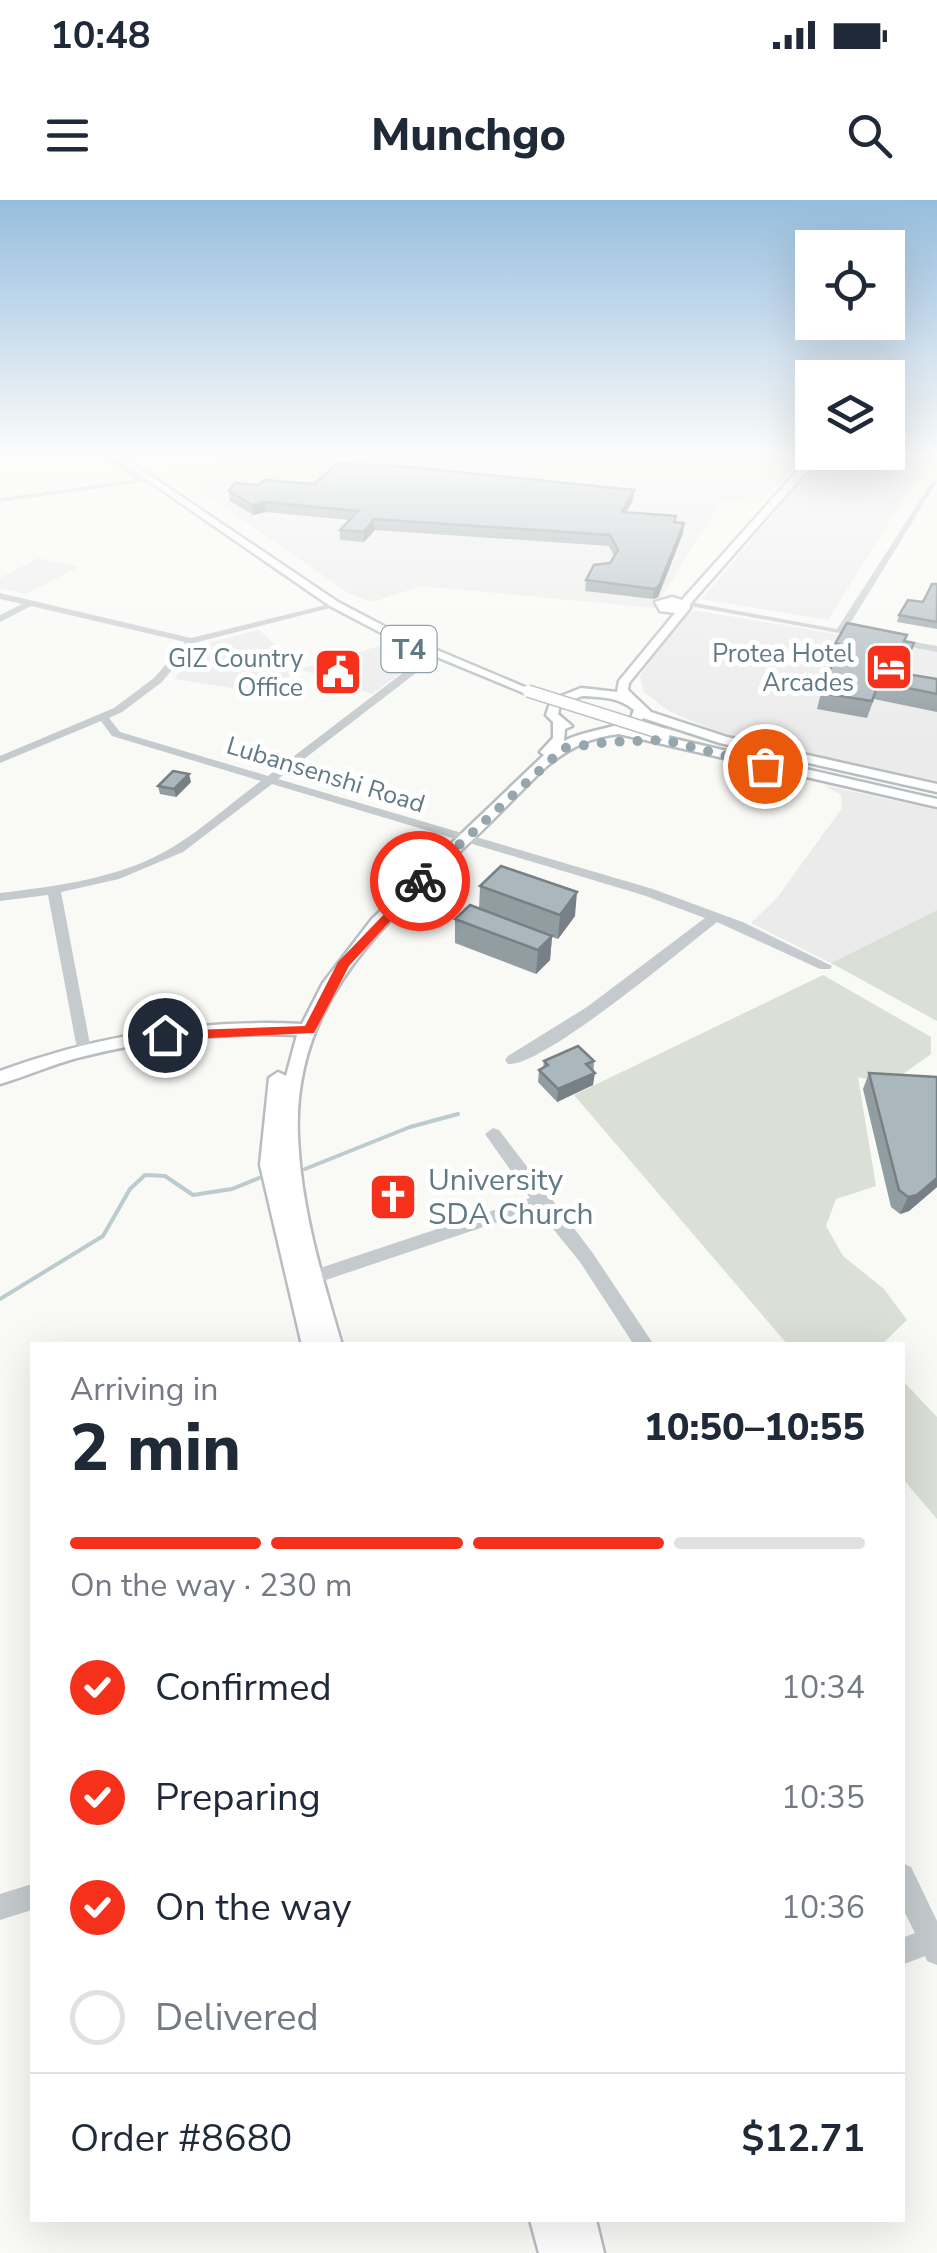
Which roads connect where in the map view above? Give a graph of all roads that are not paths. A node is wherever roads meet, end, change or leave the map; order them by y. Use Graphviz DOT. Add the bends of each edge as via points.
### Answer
graph roads {
  1 [pos="254,549"];
  2 [pos="257,549"];
  3 [pos="734,549"];
  4 [pos="892,549"];
  5 [pos="278,564"];
  6 [pos="707,579"];
  7 [pos="0,596"];
  8 [pos="30,603"];
  9 [pos="664,604"];
  10 [pos="327,606"];
  11 [pos="683,607"];
  12 [pos="0,620"];
  13 [pos="840,632"];
  14 [pos="192,641"];
  15 [pos="937,648"];
  16 [pos="435,660"];
  17 [pos="626,677"];
  18 [pos="534,688"];
  19 [pos="584,692"];
  20 [pos="635,706"];
  21 [pos="102,717"];
  22 [pos="556,719"];
  23 [pos="613,731"];
  24 [pos="669,732"];
  25 [pos="564,748"];
  26 [pos="0,760"];
  27 [pos="270,781"];
  28 [pos="937,796"];
  29 [pos="460,838"];
  30 [pos="54,891"];
  31 [pos="0,897"];
  32 [pos="716,916"];
  33 [pos="825,966"];
  34 [pos="303,1030"];
  35 [pos="83,1050"];
  36 [pos="513,1060"];
  37 [pos="0,1078"];
  38 [pos="493,1134"];
  39 [pos="541,1201"];
  40 [pos="304,1280"];
  41 [pos="313,1342"];
  42 [pos="330,1342"];
  43 [pos="642,1342"];
  44 [pos="905,1882"];
  45 [pos="30,1898"];
  46 [pos="0,1907"];
  47 [pos="935,1943"];
  48 [pos="905,1951"];
  49 [pos="549,2222"];
  50 [pos="578,2222"];
  51 [pos="557,2253"];
  52 [pos="586,2253"];
  1 -- 5 [label="main road, T4"];
  2 -- 5 [label="main road, T4"];
  3 -- 6 [label="main road"];
  4 -- 13 [label="street"];
  5 -- 10 [label="main road, T4" via="282,575"];
  5 -- 18 [label="main road, T4" via="388,627"];
  6 -- 9 [label="main road"];
  6 -- 11 [label="main road"];
  7 -- 8 [label="street"];
  8 -- 12 [label="street"];
  8 -- 14 [label="street"];
  9 -- 11 [label="main road"];
  9 -- 17 [label="main road" via="662,627"];
  10 -- 14 [label="street"];
  10 -- 16 [label="main road, T4"];
  11 -- 13 [label="street"];
  11 -- 17 [label="main road"];
  13 -- 15 [label="street"];
  14 -- 21 [label="street" via="158,680"];
  16 -- 22 [label="main road, T4" via="517,693"];
  16 -- 27 [label="street"];
  17 -- 18 [label="main road"];
  17 -- 19 [label="main road"];
  17 -- 20 [label="main road" via="622,687"];
  17 -- 24 [label="main road"];
  18 -- 19 [label="main road, T4"];
  18 -- 24 [label="main road, T4, bridge"];
  19 -- 20 [label="main road" via="612,694"];
  19 -- 22 [label="main road" via="555,702"];
  20 -- 23 [label="main road" via="636,722"];
  20 -- 24 [label="main road, T4"];
  21 -- 26 [label="street"];
  21 -- 27 [label="street, Lubansenshi Road" via="116,734"];
  22 -- 23 [label="main road" via="583,731"];
  22 -- 29 [label="main road" via="555,744"];
  23 -- 24 [label="main road, T4"];
  23 -- 25 [label="main road"];
  24 -- 25 [label="main road"];
  24 -- 28 [label="main road, T4"];
  25 -- 29 [label="main road"];
  27 -- 29 [label="street, Lubansenshi Road"];
  27 -- 30 [label="street" via="146,868"];
  29 -- 32 [label="street, Lubansenshi Road"];
  29 -- 34 [label="main road" via="367,934"];
  30 -- 31 [label="street"];
  30 -- 35 [label="street"];
  32 -- 33 [label="street, Lubansenshi Road"];
  32 -- 36 [label="street"];
  34 -- 35 [label="main road" via="165,1035"];
  34 -- 40 [label="main road" via="286,1130"];
  35 -- 37 [label="main road"];
  38 -- 39 [label="street"];
  39 -- 40 [label="street"];
  39 -- 43 [label="street"];
  40 -- 41 [label="main road"];
  40 -- 42 [label="main road"];
  44 -- 47 [label="street"];
  45 -- 46 [label="street"];
  47 -- 48 [label="street"];
  49 -- 51 [label="main road"];
  50 -- 52 [label="main road"];
}
